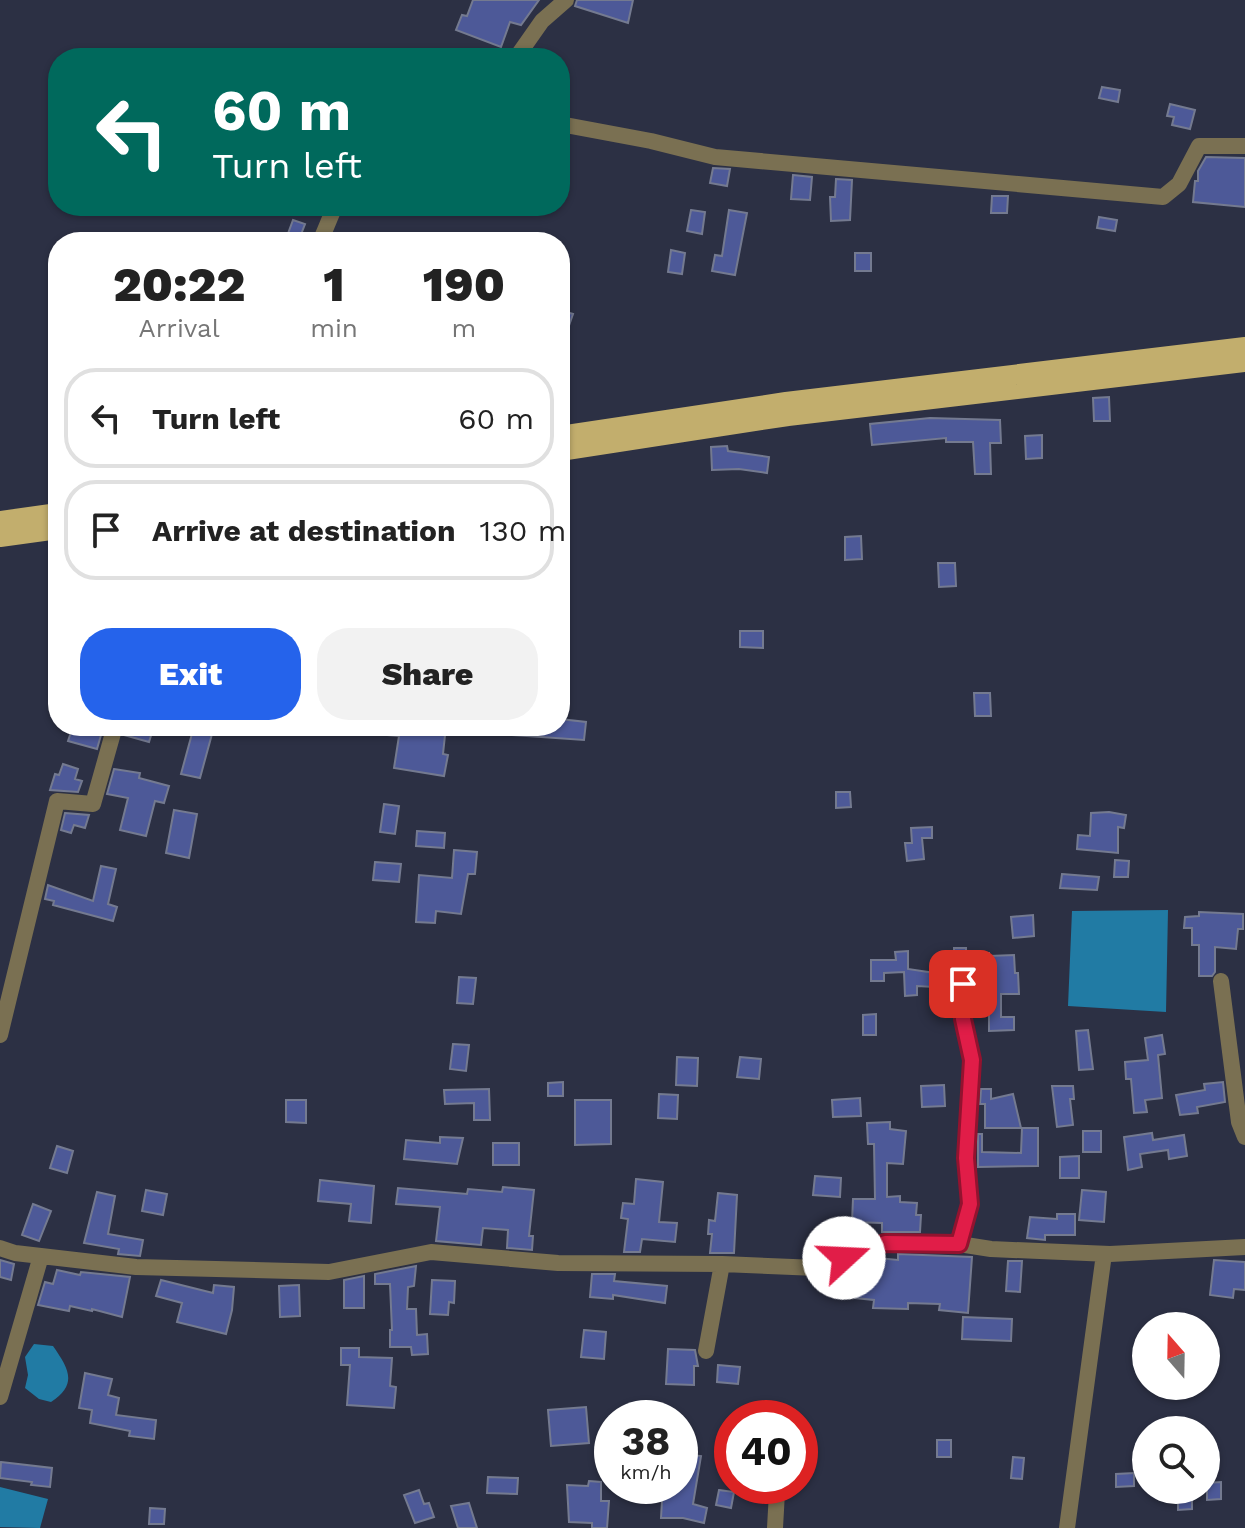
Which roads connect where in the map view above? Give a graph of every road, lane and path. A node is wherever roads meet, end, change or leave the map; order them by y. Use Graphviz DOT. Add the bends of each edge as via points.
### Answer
graph roads {
  1 [pos="566,0"];
  2 [pos="523,48"];
  3 [pos="570,126"];
  4 [pos="1245,146"];
  5 [pos="1245,347"];
  6 [pos="1245,362"];
  7 [pos="570,434"];
  8 [pos="570,449"];
  9 [pos="48,514"];
  10 [pos="0,521"];
  11 [pos="48,530"];
  12 [pos="0,537"];
  13 [pos="112,736"];
  14 [pos="1221,981"];
  15 [pos="963,984"];
  16 [pos="0,1035"];
  17 [pos="1245,1137"];
  18 [pos="959,1244"];
  19 [pos="1245,1247"];
  20 [pos="0,1248"];
  21 [pos="1104,1254"];
  22 [pos="41,1256"];
  23 [pos="722,1264"];
  24 [pos="706,1351"];
  25 [pos="0,1397"];
  26 [pos="776,1504"];
  27 [pos="775,1528"];
  28 [pos="1067,1528"];
  1 -- 2 [label="street"];
  3 -- 4 [label="street" via="715,157 1163,197 1179,184 1199,146"];
  5 -- 7 [label="main road" via="786,402"];
  6 -- 8 [label="main road" via="788,416"];
  9 -- 10 [label="main road"];
  11 -- 12 [label="main road"];
  13 -- 16 [label="street" via="93,804 57,801"];
  14 -- 17 [label="street"];
  15 -- 18 [label="street" via="963,1019 972,1060 966,1158 970,1204"];
  18 -- 21 [label="street"];
  18 -- 23 [label="street" via="885,1243 817,1268"];
  19 -- 21 [label="street"];
  20 -- 22 [label="street"];
  21 -- 28 [label="street"];
  22 -- 23 [label="street" via="136,1267 270,1272 329,1272 431,1252 558,1263"];
  22 -- 25 [label="street"];
  23 -- 24 [label="street"];
  26 -- 27 [label="street"];
}
